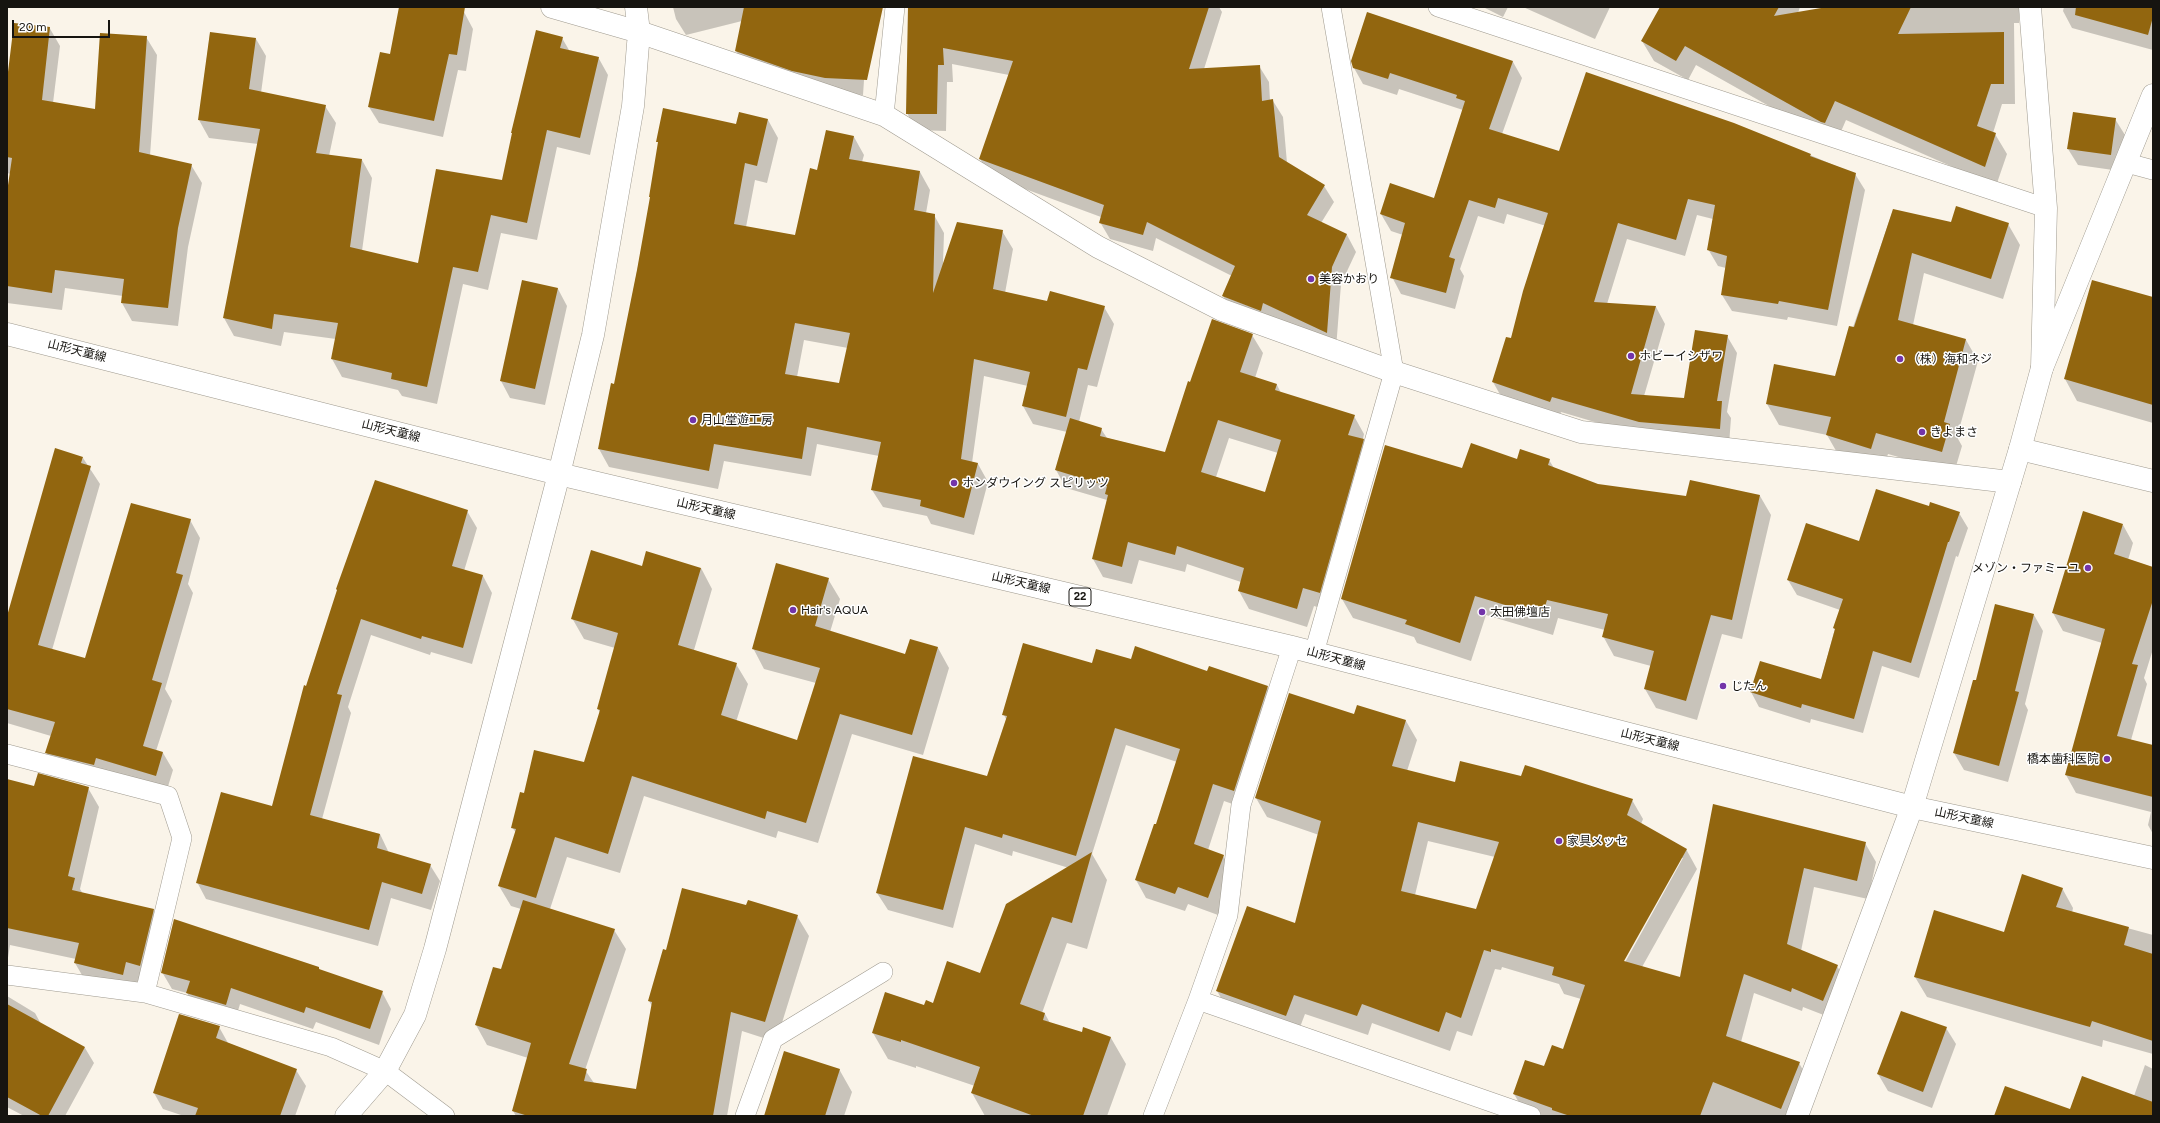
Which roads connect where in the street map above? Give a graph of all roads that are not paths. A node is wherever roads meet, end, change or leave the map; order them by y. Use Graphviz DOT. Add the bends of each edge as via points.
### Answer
graph roads {
  1 [pos="552,7"];
  2 [pos="636,7"];
  3 [pos="894,7"];
  4 [pos="1330,7"];
  5 [pos="1438,7"];
  6 [pos="2030,7"];
  7 [pos="639,32"];
  8 [pos="2153,95"];
  9 [pos="884,115"];
  10 [pos="2127,163"];
  11 [pos="2153,170"];
  12 [pos="2046,208"];
  13 [pos="7,334"];
  14 [pos="2042,368"];
  15 [pos="1394,372"];
  16 [pos="2020,449"];
  17 [pos="559,474"];
  18 [pos="2153,481"];
  19 [pos="2010,482"];
  20 [pos="1292,647"];
  21 [pos="1314,653"];
  22 [pos="7,754"];
  23 [pos="1912,807"];
  24 [pos="2153,858"];
  25 [pos="883,972"];
  26 [pos="7,975"];
  27 [pos="145,993"];
  28 [pos="1198,1000"];
  29 [pos="385,1071"];
  30 [pos="346,1116"];
  31 [pos="445,1116"];
  32 [pos="745,1116"];
  33 [pos="1153,1116"];
  34 [pos="1531,1116"];
  35 [pos="1797,1116"];
  1 -- 7 [label="street"];
  2 -- 7 [label="street"];
  3 -- 9 [label="lane"];
  4 -- 15 [label="lane"];
  5 -- 12 [label="lane"];
  6 -- 12 [label="street"];
  7 -- 9 [label="street"];
  7 -- 17 [label="street" via="633,106 593,335"];
  8 -- 10 [label="street"];
  9 -- 15 [label="street" via="1098,248 1222,310"];
  10 -- 11 [label="lane"];
  10 -- 14 [label="street"];
  12 -- 14 [label="street"];
  13 -- 17 [label="street, 山形天童線 / 22"];
  14 -- 16 [label="street"];
  15 -- 19 [label="street" via="1581,432"];
  15 -- 21 [label="lane"];
  16 -- 18 [label="street"];
  16 -- 19 [label="street"];
  17 -- 20 [label="street, 山形天童線 / 22"];
  17 -- 29 [label="street" via="435,948 415,1015"];
  19 -- 23 [label="street"];
  20 -- 21 [label="street, 山形天童線 / 22"];
  20 -- 28 [label="lane" via="1241,805 1228,916"];
  21 -- 23 [label="street, 山形天童線 / 22"];
  22 -- 27 [label="lane" via="168,796 182,838"];
  23 -- 24 [label="street, 山形天童線 / 22"];
  23 -- 35 [label="street"];
  25 -- 32 [label="lane" via="773,1039"];
  26 -- 27 [label="lane"];
  27 -- 29 [label="lane" via="331,1047"];
  28 -- 33 [label="lane"];
  28 -- 34 [label="lane"];
  29 -- 30 [label="street"];
  29 -- 31 [label="lane"];
}
